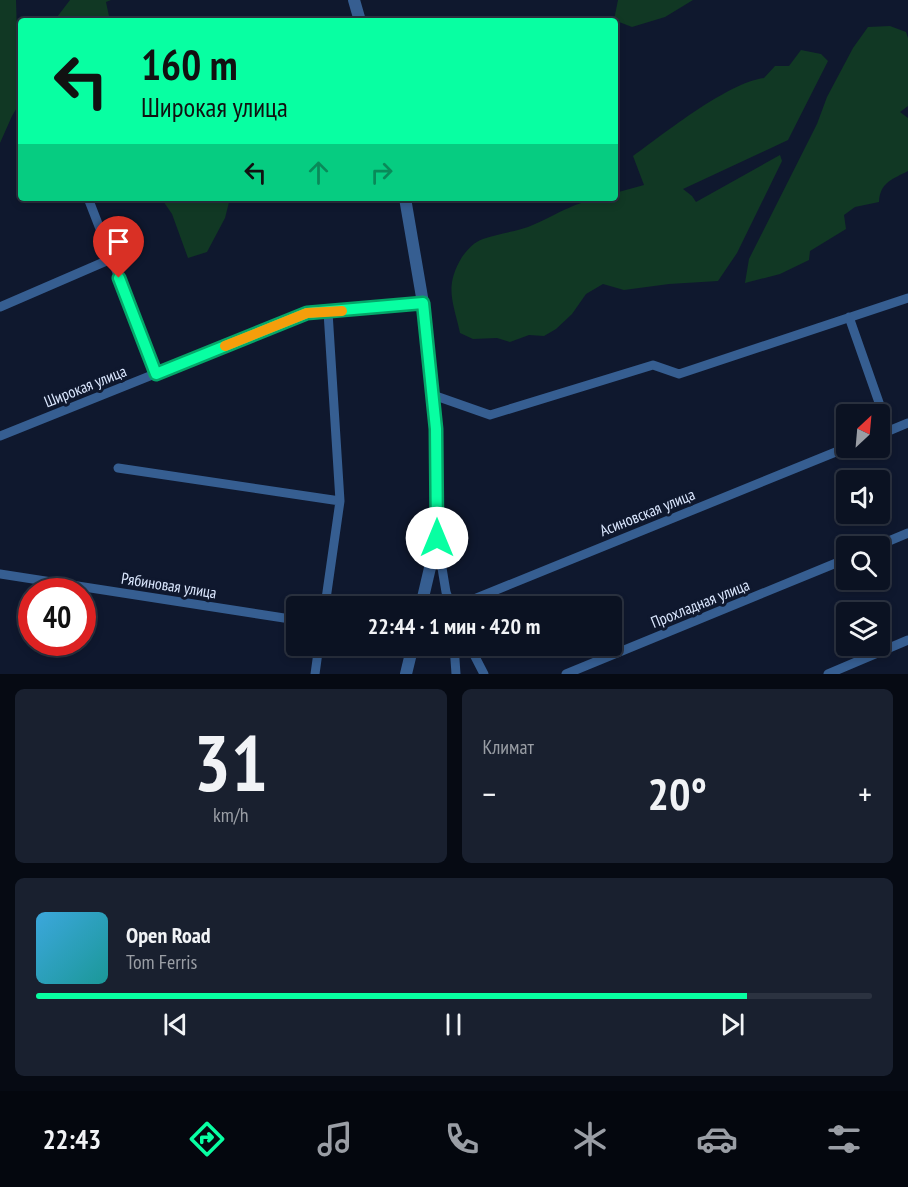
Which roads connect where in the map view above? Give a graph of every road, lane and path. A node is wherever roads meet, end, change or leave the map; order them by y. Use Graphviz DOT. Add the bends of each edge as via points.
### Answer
graph roads {
  1 [pos="354,0"];
  2 [pos="359,18"];
  3 [pos="89,201"];
  4 [pos="406,201"];
  5 [pos="111,259"];
  6 [pos="908,297"];
  7 [pos="423,303"];
  8 [pos="0,307"];
  9 [pos="328,312"];
  10 [pos="849,317"];
  11 [pos="156,374"];
  12 [pos="433,394"];
  13 [pos="880,404"];
  14 [pos="908,423"];
  15 [pos="890,431"];
  16 [pos="0,436"];
  17 [pos="836,452"];
  18 [pos="118,468"];
  19 [pos="340,501"];
  20 [pos="908,533"];
  21 [pos="437,538"];
  22 [pos="890,541"];
  23 [pos="836,563"];
  24 [pos="0,574"];
  25 [pos="326,596"];
  26 [pos="424,596"];
  27 [pos="447,596"];
  28 [pos="482,596"];
  29 [pos="286,618"];
  30 [pos="908,640"];
  31 [pos="317,656"];
  32 [pos="410,656"];
  33 [pos="455,656"];
  34 [pos="475,656"];
  35 [pos="315,674"];
  36 [pos="406,674"];
  37 [pos="456,674"];
  38 [pos="484,674"];
  39 [pos="566,674"];
  40 [pos="828,674"];
  1 -- 2 [label="street"];
  3 -- 5 [label="street"];
  4 -- 7 [label="street"];
  5 -- 8 [label="street"];
  5 -- 11 [label="street"];
  6 -- 10 [label="street"];
  7 -- 9 [label="street, Широкая улица"];
  7 -- 12 [label="street"];
  9 -- 11 [label="street, Широкая улица" via="307,313"];
  9 -- 19 [label="street"];
  10 -- 12 [label="street" via="680,374 653,365 490,415"];
  10 -- 13 [label="street"];
  11 -- 16 [label="street, Широкая улица"];
  12 -- 21 [label="street"];
  14 -- 15 [label="street"];
  17 -- 28 [label="street, Асиновская улица"];
  18 -- 19 [label="street"];
  19 -- 25 [label="street"];
  20 -- 22 [label="street"];
  21 -- 26 [label="street"];
  21 -- 27 [label="street"];
  23 -- 39 [label="street, Прохладная улица"];
  24 -- 29 [label="street, Рябиновая улица"];
  30 -- 40 [label="street"];
  31 -- 35 [label="street"];
  32 -- 36 [label="street"];
  33 -- 37 [label="street"];
  34 -- 38 [label="street"];
}
